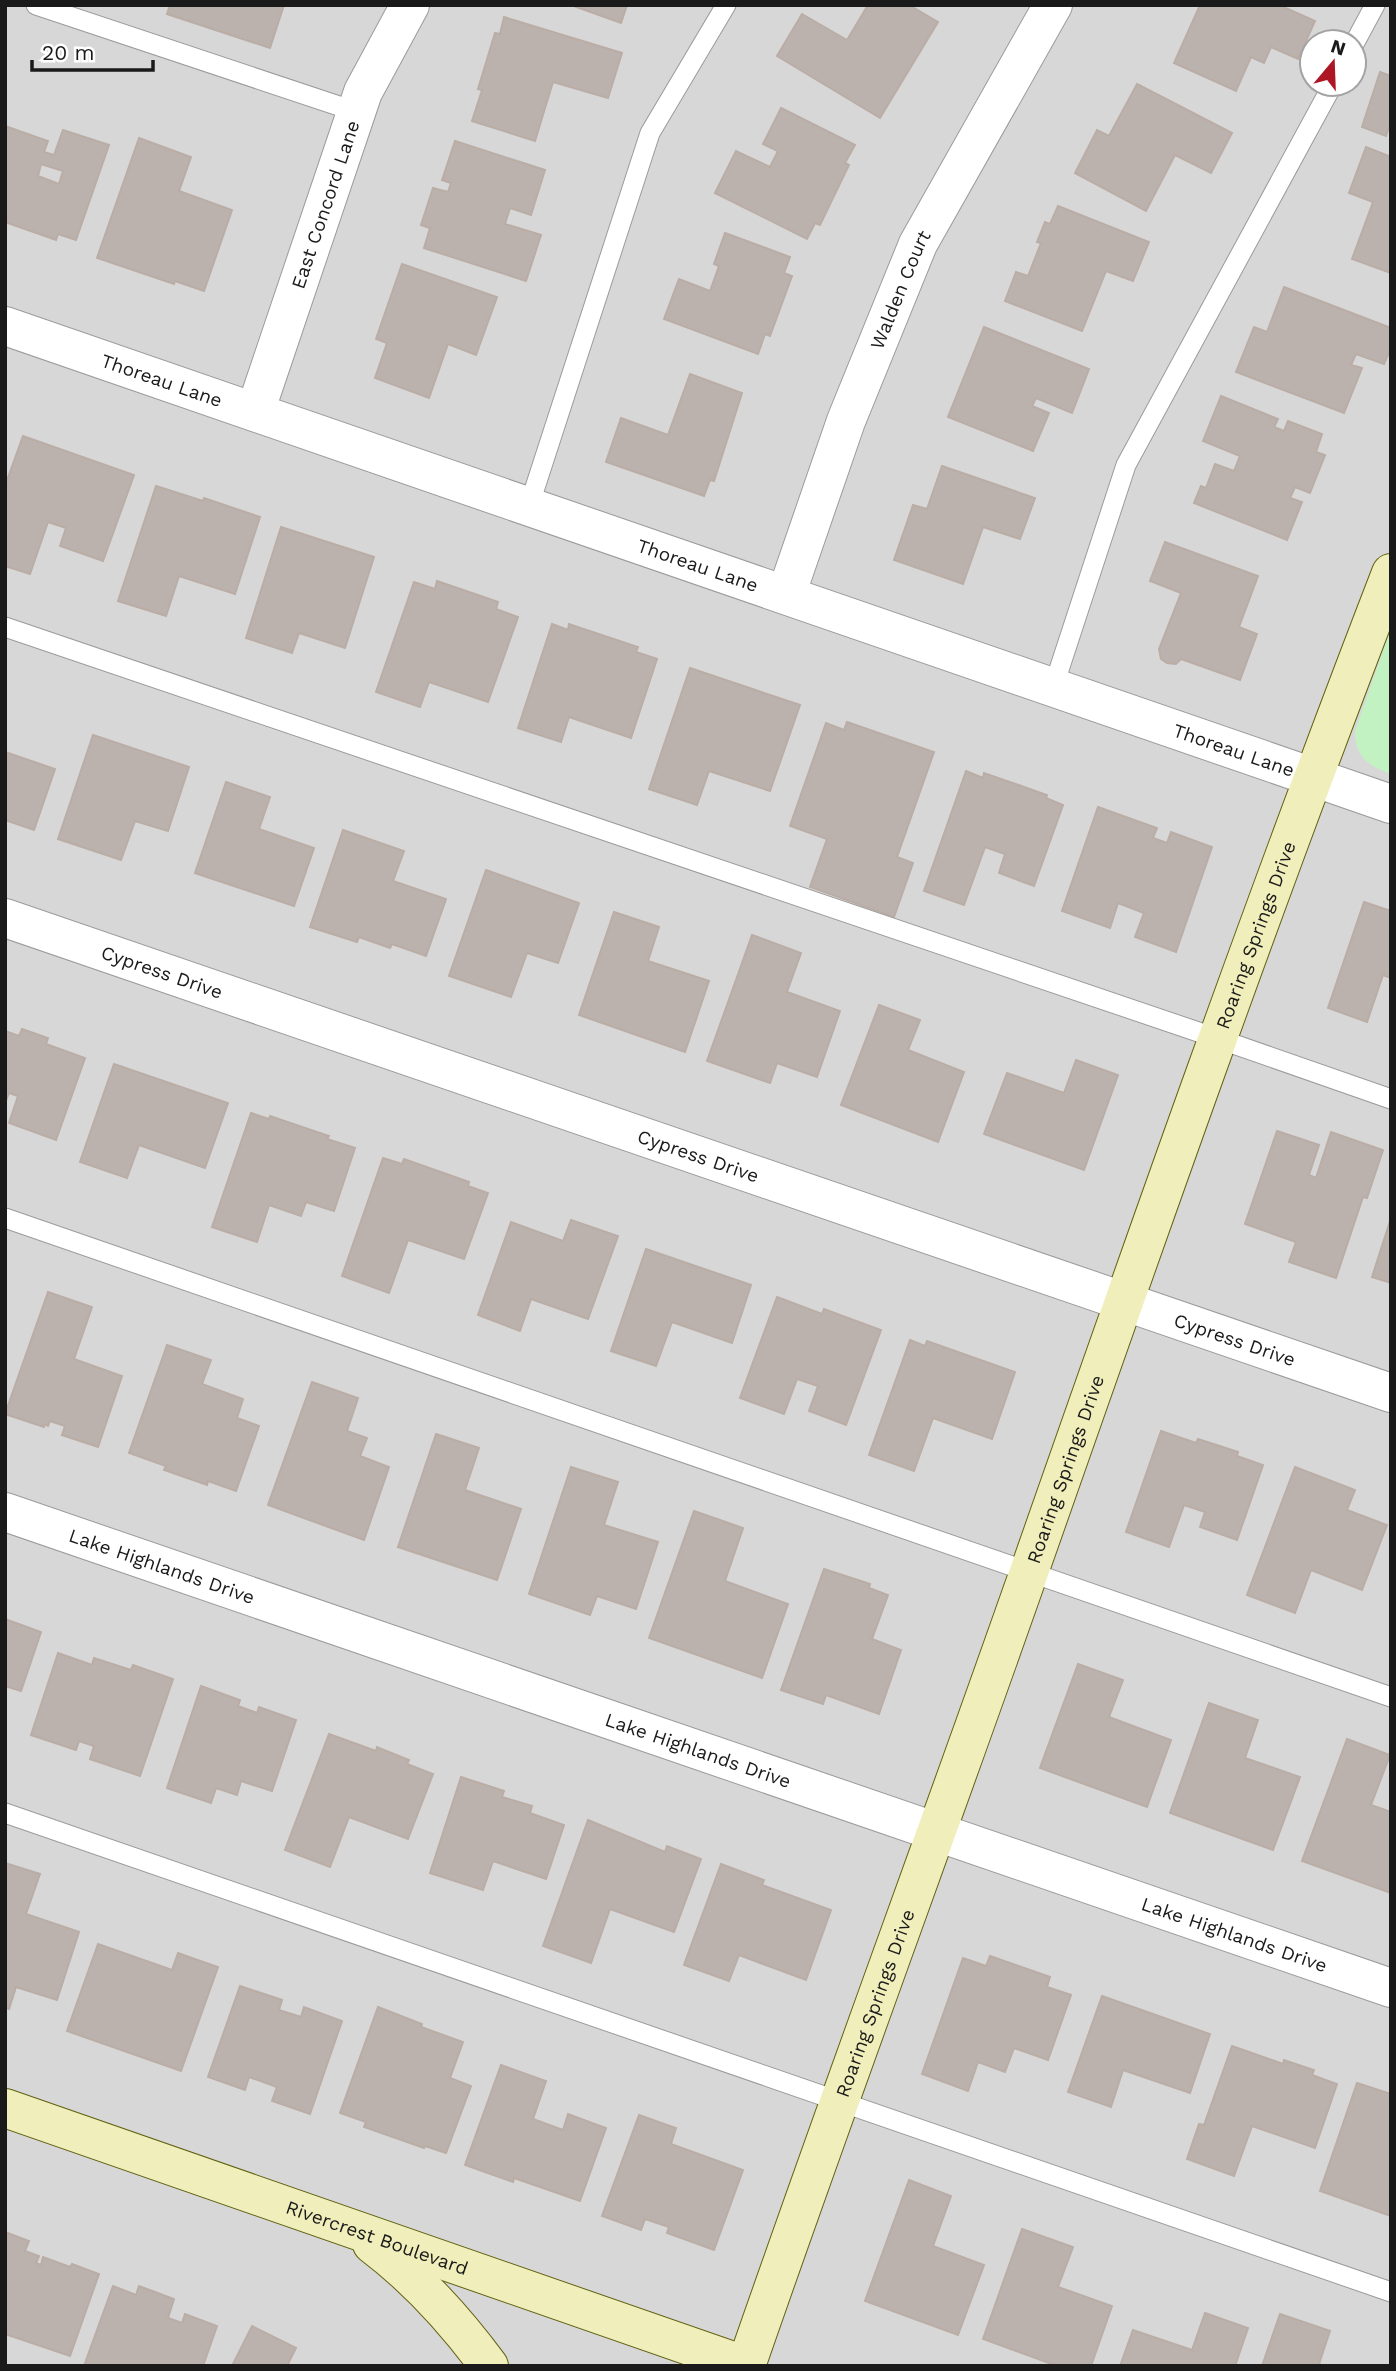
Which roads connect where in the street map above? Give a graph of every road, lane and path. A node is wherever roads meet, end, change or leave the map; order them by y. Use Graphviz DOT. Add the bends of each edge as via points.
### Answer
graph roads {
  1 [pos="36,5"];
  2 [pos="410,5"];
  3 [pos="726,5"];
  4 [pos="1053,5"];
  5 [pos="1375,5"];
  6 [pos="1363,28"];
  7 [pos="1325,98"];
  8 [pos="357,112"];
  9 [pos="5,326"];
  10 [pos="255,412"];
  11 [pos="529,506"];
  12 [pos="1391,573"];
  13 [pos="786,595"];
  14 [pos="5,627"];
  15 [pos="1054,688"];
  16 [pos="1312,777"];
  17 [pos="1391,804"];
  18 [pos="5,918"];
  19 [pos="1219,1039"];
  20 [pos="1391,1099"];
  21 [pos="5,1218"];
  22 [pos="1122,1303"];
  23 [pos="1391,1393"];
  24 [pos="5,1512"];
  25 [pos="1029,1572"];
  26 [pos="1391,1697"];
  27 [pos="5,1813"];
  28 [pos="936,1833"];
  29 [pos="1391,1988"];
  30 [pos="840,2102"];
  31 [pos="5,2108"];
  32 [pos="348,2225"];
  33 [pos="1391,2292"];
  34 [pos="489,2366"];
  35 [pos="747,2366"];
  1 -- 8 [label="lane"];
  2 -- 8 [label="street, East Concord Lane" via="363,92"];
  3 -- 11 [label="lane" via="650,133"];
  4 -- 13 [label="street, Walden Court" via="918,244 846,421"];
  5 -- 6 [label="lane"];
  7 -- 15 [label="lane" via="1126,465"];
  8 -- 10 [label="street, East Concord Lane"];
  9 -- 10 [label="street, Thoreau Lane"];
  10 -- 11 [label="street, Thoreau Lane"];
  11 -- 13 [label="street, Thoreau Lane"];
  12 -- 16 [label="street, Roaring Springs Drive"];
  13 -- 15 [label="street, Thoreau Lane"];
  14 -- 19 [label="lane"];
  15 -- 16 [label="street, Thoreau Lane"];
  16 -- 17 [label="street, Thoreau Lane"];
  16 -- 19 [label="street, Roaring Springs Drive"];
  18 -- 22 [label="street, Cypress Drive"];
  19 -- 20 [label="lane"];
  19 -- 22 [label="street, Roaring Springs Drive"];
  21 -- 25 [label="lane"];
  22 -- 23 [label="street, Cypress Drive"];
  22 -- 25 [label="street, Roaring Springs Drive"];
  24 -- 28 [label="street, Lake Highlands Drive"];
  25 -- 26 [label="lane"];
  25 -- 28 [label="street, Roaring Springs Drive"];
  27 -- 30 [label="lane"];
  28 -- 29 [label="street, Lake Highlands Drive"];
  28 -- 30 [label="street, Roaring Springs Drive"];
  30 -- 33 [label="lane"];
  30 -- 35 [label="street, Roaring Springs Drive"];
  31 -- 32 [label="street, Rivercrest Boulevard"];
  32 -- 34 [label="street" via="431,2296"];
  32 -- 35 [label="street, Rivercrest Boulevard"];
}
